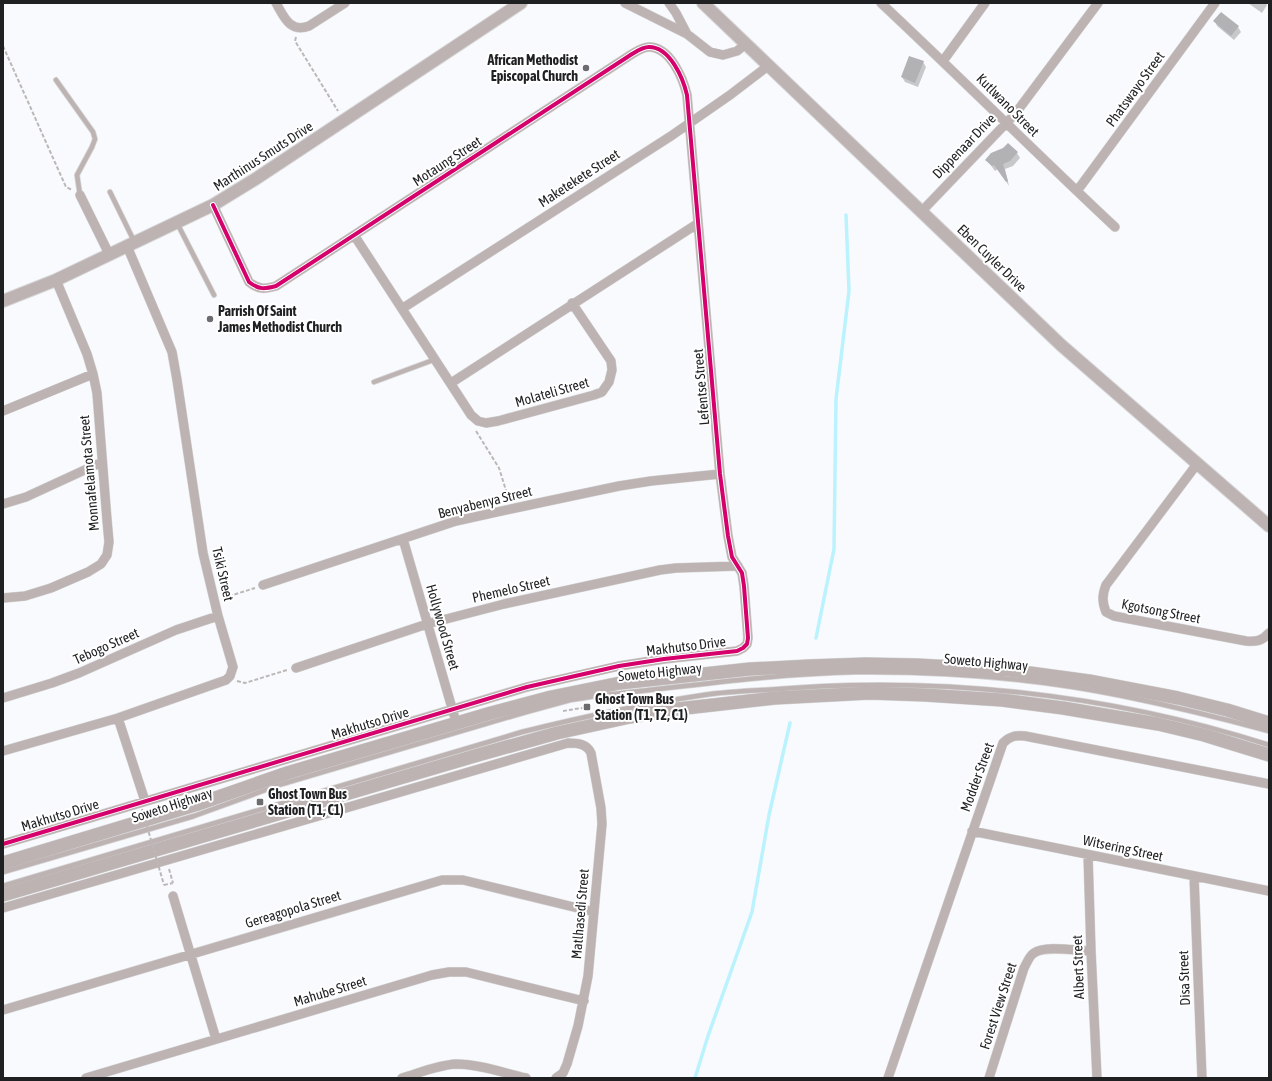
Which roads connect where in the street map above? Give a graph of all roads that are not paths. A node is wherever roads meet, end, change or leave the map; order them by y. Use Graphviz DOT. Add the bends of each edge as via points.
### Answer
graph roads {
  1 [pos="276,3"];
  2 [pos="345,3"];
  3 [pos="521,3"];
  4 [pos="625,3"];
  5 [pos="669,3"];
  6 [pos="702,3"];
  7 [pos="881,3"];
  8 [pos="985,3"];
  9 [pos="1098,3"];
  10 [pos="1215,3"];
  11 [pos="687,34"];
  12 [pos="746,44"];
  13 [pos="943,61"];
  14 [pos="768,66"];
  15 [pos="56,80"];
  16 [pos="689,124"];
  17 [pos="1006,124"];
  18 [pos="1077,191"];
  19 [pos="110,192"];
  20 [pos="80,195"];
  21 [pos="213,206"];
  22 [pos="921,212"];
  23 [pos="177,223"];
  24 [pos="697,224"];
  25 [pos="1115,227"];
  26 [pos="354,235"];
  27 [pos="131,244"];
  28 [pos="109,254"];
  29 [pos="56,280"];
  30 [pos="214,295"];
  31 [pos="3,301"];
  32 [pos="572,304"];
  33 [pos="403,308"];
  34 [pos="436,359"];
  35 [pos="93,374"];
  36 [pos="374,382"];
  37 [pos="451,383"];
  38 [pos="3,411"];
  39 [pos="102,462"];
  40 [pos="1197,464"];
  41 [pos="720,474"];
  42 [pos="3,504"];
  43 [pos="1269,526"];
  44 [pos="403,539"];
  45 [pos="738,566"];
  46 [pos="263,585"];
  47 [pos="3,598"];
  48 [pos="218,616"];
  49 [pos="427,624"];
  50 [pos="1269,634"];
  51 [pos="747,644"];
  52 [pos="296,668"];
  53 [pos="3,698"];
  54 [pos="452,710"];
  55 [pos="118,718"];
  56 [pos="1269,723"];
  57 [pos="456,724"];
  58 [pos="1269,731"];
  59 [pos="1269,745"];
  60 [pos="3,751"];
  61 [pos="1269,756"];
  62 [pos="1269,784"];
  63 [pos="144,805"];
  64 [pos="972,831"];
  65 [pos="3,844"];
  66 [pos="1088,855"];
  67 [pos="3,863"];
  68 [pos="3,872"];
  69 [pos="1194,876"];
  70 [pos="3,886"];
  71 [pos="1269,891"];
  72 [pos="3,895"];
  73 [pos="174,896"];
  74 [pos="3,908"];
  75 [pos="594,912"];
  76 [pos="1091,951"];
  77 [pos="190,955"];
  78 [pos="584,1001"];
  79 [pos="3,1010"];
  80 [pos="216,1039"];
  81 [pos="86,1078"];
  82 [pos="402,1078"];
  83 [pos="526,1078"];
  84 [pos="556,1078"];
  85 [pos="888,1078"];
  86 [pos="989,1078"];
  87 [pos="1097,1078"];
  88 [pos="1202,1078"];
  1 -- 2 [label="street" via="286,19 296,28 309,26"];
  3 -- 21 [label="street, Marthinus Smuts Drive"];
  4 -- 11 [label="street"];
  5 -- 11 [label="street"];
  6 -- 12 [label="street, Eben Cuyler Drive"];
  7 -- 13 [label="street, Kutlwano Street"];
  8 -- 13 [label="street"];
  9 -- 17 [label="street, Dippenaar Drive"];
  10 -- 18 [label="street, Phatswayo Street"];
  11 -- 12 [label="street" via="710,52 723,55 737,51"];
  12 -- 14 [label="street, Eben Cuyler Drive"];
  13 -- 17 [label="street, Kutlwano Street"];
  14 -- 16 [label="street, Maketekete Street"];
  14 -- 22 [label="street, Eben Cuyler Drive"];
  15 -- 20 [label="lane" via="93,132 95,139 77,175"];
  16 -- 24 [label="street, Lefentse Street"];
  16 -- 26 [label="street, Motaung Street" via="685,84 678,70 658,49 641,49"];
  16 -- 33 [label="street, Maketekete Street"];
  17 -- 18 [label="street, Kutlwano Street"];
  17 -- 22 [label="street, Dippenaar Drive"];
  18 -- 25 [label="street, Kutlwano Street"];
  19 -- 27 [label="lane"];
  20 -- 28 [label="street"];
  21 -- 23 [label="street, Marthinus Smuts Drive"];
  21 -- 26 [label="street, Motaung Street" via="249,282 255,287 269,288 282,283"];
  22 -- 40 [label="street, Eben Cuyler Drive" via="1061,345"];
  23 -- 27 [label="street, Marthinus Smuts Drive"];
  23 -- 30 [label="lane"];
  24 -- 32 [label="street"];
  24 -- 41 [label="street, Lefentse Street"];
  26 -- 33 [label="street"];
  27 -- 28 [label="street, Marthinus Smuts Drive"];
  27 -- 48 [label="street, Tsiki Street" via="172,352 198,529"];
  28 -- 29 [label="street, Marthinus Smuts Drive"];
  29 -- 31 [label="street, Marthinus Smuts Drive"];
  29 -- 35 [label="street, Monnafelamota Street"];
  32 -- 37 [label="street"];
  32 -- 37 [label="street, Molateli Street" via="611,361 611,377 602,392 486,423 471,415"];
  33 -- 34 [label="street"];
  34 -- 36 [label="lane"];
  34 -- 37 [label="street"];
  35 -- 38 [label="street"];
  35 -- 39 [label="street, Monnafelamota Street" via="97,393"];
  39 -- 42 [label="street" via="26,497"];
  39 -- 47 [label="street, Monnafelamota Street" via="109,542 107,555 101,564 51,588 25,596"];
  40 -- 43 [label="street, Eben Cuyler Drive"];
  40 -- 50 [label="street, Kgotsong Street" via="1106,584 1102,604 1106,612 1114,616 1246,641 1257,642"];
  41 -- 44 [label="street, Benyabenya Street" via="650,481 512,509 456,522"];
  41 -- 45 [label="street, Lefentse Street" via="732,557"];
  44 -- 46 [label="street, Benyabenya Street"];
  44 -- 49 [label="street, Hollywood Street"];
  45 -- 49 [label="street, Phemelo Street" via="660,570 504,604"];
  45 -- 51 [label="street, Lefentse Street" via="744,577"];
  48 -- 53 [label="street, Tebogo Street" via="176,630 79,673"];
  48 -- 55 [label="street, Tsiki Street" via="233,667 228,678"];
  49 -- 52 [label="street, Phemelo Street"];
  49 -- 54 [label="street, Hollywood Street"];
  51 -- 54 [label="street, Makhutso Drive" via="741,650 732,652 618,666 527,688"];
  54 -- 57 [label="street, Hollywood Street"];
  54 -- 63 [label="street, Makhutso Drive"];
  55 -- 60 [label="street"];
  55 -- 63 [label="street"];
  56 -- 57 [label="main road, Soweto Highway" via="1178,698 1089,681 1009,670 865,664 750,670 620,683 551,697"];
  57 -- 67 [label="main road, Soweto Highway" via="287,773 198,804"];
  58 -- 68 [label="lane, Soweto Highway" via="1121,695 1027,681 932,673 854,672 785,676 596,696 526,712 282,784 194,816"];
  59 -- 70 [label="lane, Soweto Highway" via="1131,709 1056,697 946,686 811,686 706,695 578,718 522,732"];
  61 -- 72 [label="main road" via="1204,735 1158,724 1002,700 870,693 767,699 630,716 557,733"];
  62 -- 64 [label="street, Modder Street" via="1018,735 1003,743"];
  63 -- 65 [label="street, Makhutso Drive"];
  64 -- 66 [label="street, Witsering Street"];
  64 -- 85 [label="street, Modder Street"];
  66 -- 69 [label="street, Witsering Street"];
  66 -- 76 [label="street, Albert Street"];
  69 -- 71 [label="street, Witsering Street"];
  69 -- 88 [label="street, Disa Street"];
  73 -- 77 [label="street"];
  74 -- 75 [label="street, Matlhasedi Street" via="568,743 581,744 590,750 602,817"];
  75 -- 77 [label="street, Gereagopola Street" via="463,880 442,880"];
  75 -- 78 [label="street, Matlhasedi Street"];
  76 -- 86 [label="street, Forest View Street" via="1044,950 1033,953 1024,968"];
  76 -- 87 [label="street, Albert Street"];
  77 -- 79 [label="street, Gereagopola Street"];
  77 -- 80 [label="street"];
  78 -- 80 [label="street, Mahube Street" via="466,972 449,972"];
  78 -- 84 [label="street, Matlhasedi Street" via="567,1064 563,1073"];
  80 -- 81 [label="street, Mahube Street"];
  82 -- 83 [label="street" via="455,1064 472,1065"];
}
